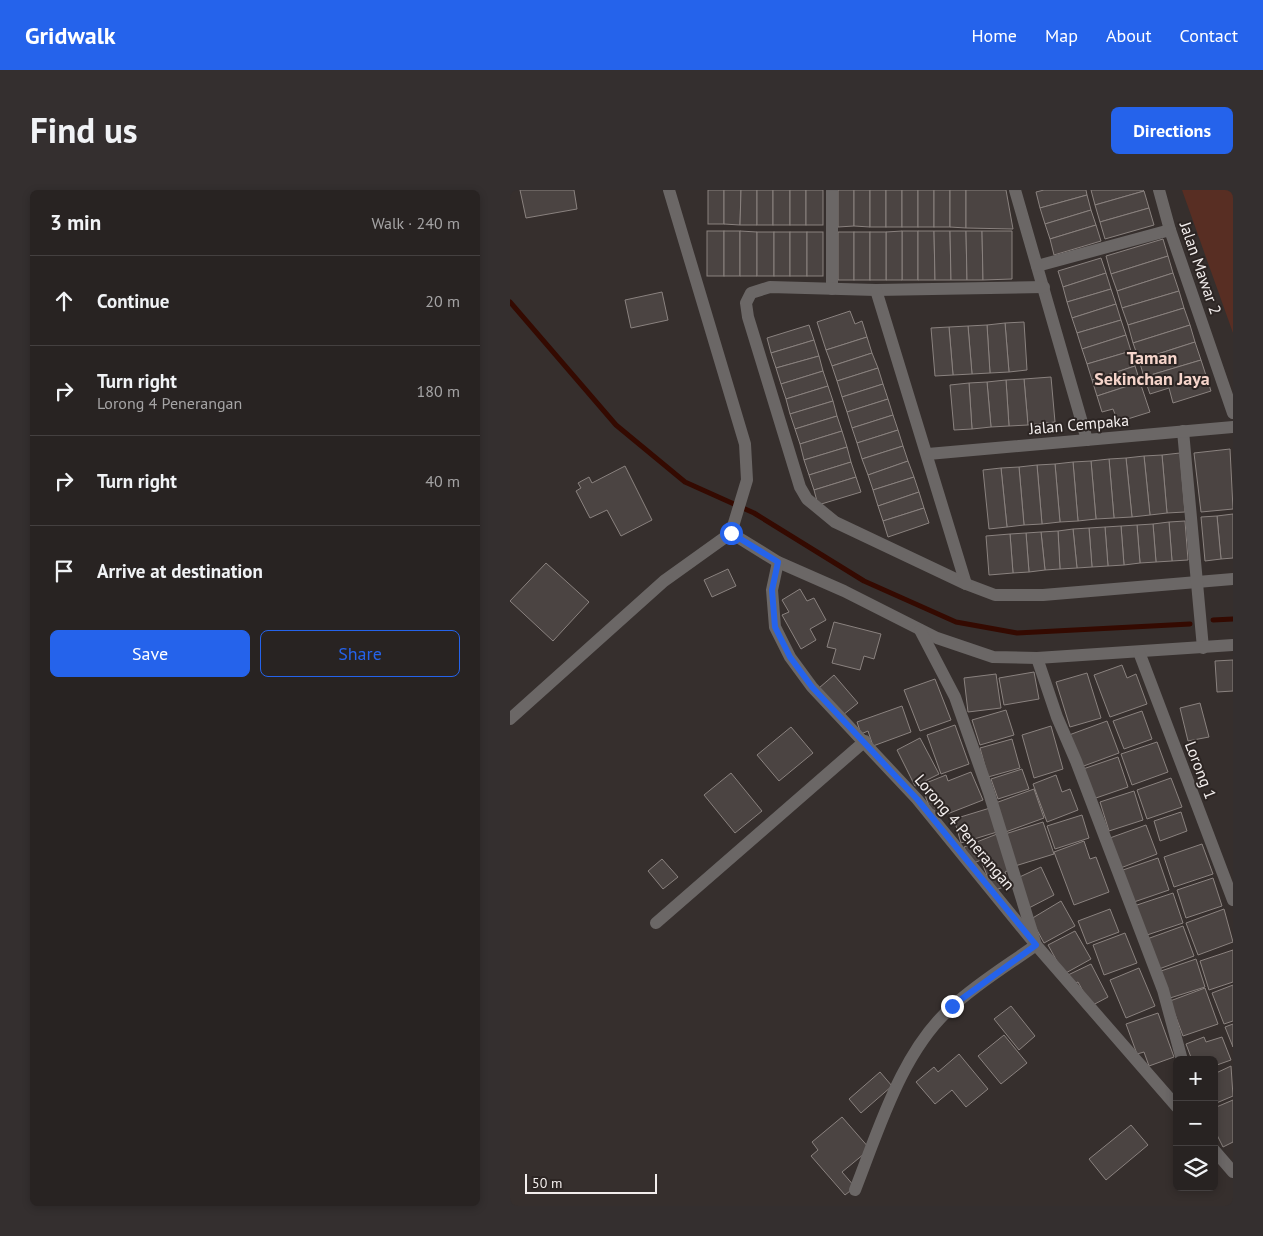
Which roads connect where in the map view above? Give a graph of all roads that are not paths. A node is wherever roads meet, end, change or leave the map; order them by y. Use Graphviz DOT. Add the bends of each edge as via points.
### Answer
graph roads {
  1 [pos="669,190"];
  2 [pos="832,190"];
  3 [pos="1015,190"];
  4 [pos="1159,190"];
  5 [pos="1170,230"];
  6 [pos="1037,266"];
  7 [pos="1044,287"];
  8 [pos="832,289"];
  9 [pos="876,290"];
  10 [pos="1233,413"];
  11 [pos="1233,427"];
  12 [pos="1183,431"];
  13 [pos="1087,440"];
  14 [pos="928,454"];
  15 [pos="731,533"];
  16 [pos="778,562"];
  17 [pos="1233,579"];
  18 [pos="1196,582"];
  19 [pos="966,584"];
  20 [pos="920,630"];
  21 [pos="1233,645"];
  22 [pos="1203,648"];
  23 [pos="1139,652"];
  24 [pos="1037,658"];
  25 [pos="510,720"];
  26 [pos="864,741"];
  27 [pos="1233,900"];
  28 [pos="656,923"];
  29 [pos="1036,945"];
  30 [pos="1181,1056"];
  31 [pos="1173,1102"];
  32 [pos="1218,1155"];
  33 [pos="1233,1172"];
  34 [pos="855,1190"];
  1 -- 15 [label="street" via="745,444 744,493"];
  2 -- 8 [label="street"];
  3 -- 6 [label="street"];
  4 -- 5 [label="street, Jalan Mawar 2"];
  5 -- 6 [label="street"];
  5 -- 10 [label="street, Jalan Mawar 2"];
  6 -- 7 [label="street"];
  7 -- 9 [label="street"];
  7 -- 13 [label="street"];
  8 -- 9 [label="street"];
  8 -- 19 [label="street" via="760,289 752,293 746,303 800,487 807,499 835,522"];
  9 -- 14 [label="street"];
  11 -- 12 [label="street, Jalan Cempaka"];
  12 -- 13 [label="street, Jalan Cempaka"];
  12 -- 18 [label="street"];
  13 -- 14 [label="street, Jalan Cempaka"];
  14 -- 19 [label="street"];
  15 -- 16 [label="street"];
  15 -- 25 [label="street" via="664,581"];
  16 -- 20 [label="street"];
  16 -- 26 [label="street, Lorong 4 Penerangan" via="772,590 775,627 790,657 812,687"];
  17 -- 18 [label="street"];
  18 -- 19 [label="street" via="1019,596 995,595"];
  18 -- 22 [label="street"];
  20 -- 24 [label="street" via="993,657"];
  20 -- 29 [label="street" via="958,706"];
  21 -- 22 [label="street"];
  22 -- 23 [label="street"];
  23 -- 24 [label="street"];
  23 -- 27 [label="street, Lorong 1"];
  24 -- 30 [label="street" via="1056,717 1076,761 1163,990"];
  26 -- 28 [label="street"];
  26 -- 29 [label="street, Lorong 4 Penerangan" via="924,806"];
  29 -- 31 [label="street, Lorong 4 Penerangan"];
  29 -- 34 [label="street" via="952,1006 935,1024 893,1093"];
  32 -- 33 [label="street"];
}
